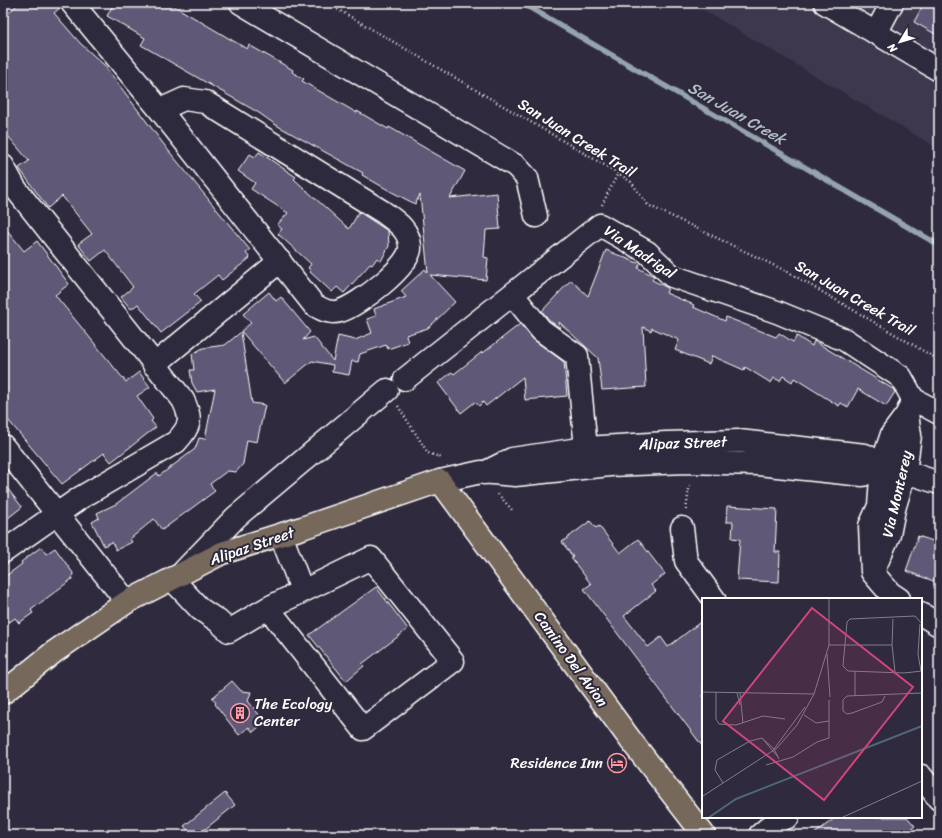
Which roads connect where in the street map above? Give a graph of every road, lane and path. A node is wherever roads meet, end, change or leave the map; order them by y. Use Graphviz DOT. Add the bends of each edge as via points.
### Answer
graph roads {
  1 [pos="72,3"];
  2 [pos="241,3"];
  3 [pos="327,3"];
  4 [pos="825,3"];
  5 [pos="892,3"];
  6 [pos="876,33"];
  7 [pos="939,70"];
  8 [pos="160,110"];
  9 [pos="3,166"];
  10 [pos="536,216"];
  11 [pos="280,261"];
  12 [pos="513,296"];
  13 [pos="939,360"];
  14 [pos="154,365"];
  15 [pos="396,385"];
  16 [pos="910,407"];
  17 [pos="939,413"];
  18 [pos="3,446"];
  19 [pos="586,448"];
  20 [pos="428,453"];
  21 [pos="882,464"];
  22 [pos="905,472"];
  23 [pos="484,473"];
  24 [pos="690,480"];
  25 [pos="440,481"];
  26 [pos="939,483"];
  27 [pos="56,514"];
  28 [pos="682,528"];
  29 [pos="281,535"];
  30 [pos="3,552"];
  31 [pos="872,572"];
  32 [pos="175,578"];
  33 [pos="302,590"];
  34 [pos="713,598"];
  35 [pos="898,598"];
  36 [pos="127,602"];
  37 [pos="268,608"];
  38 [pos="922,615"];
  39 [pos="939,625"];
  40 [pos="3,693"];
  41 [pos="922,777"];
  42 [pos="939,799"];
  43 [pos="785,818"];
  44 [pos="792,818"];
  45 [pos="704,835"];
  46 [pos="760,835"];
  47 [pos="783,835"];
  1 -- 8 [label="street"];
  2 -- 10 [label="street" via="516,166 527,178"];
  3 -- 13 [label="path, San Juan Creek Trail" via="618,173 630,182 648,205 788,272"];
  4 -- 6 [label="street"];
  5 -- 6 [label="street"];
  6 -- 7 [label="street"];
  8 -- 11 [label="street"];
  8 -- 11 [label="street" via="184,99 205,102 399,223 407,234 411,248 397,272 353,306 339,311 325,311 314,305"];
  9 -- 14 [label="street" via="15,188"];
  11 -- 14 [label="street"];
  12 -- 15 [label="street, Via Madrigal"];
  12 -- 16 [label="street, Via Madrigal" via="600,225 647,252 672,276 777,312 845,340 900,377"];
  12 -- 19 [label="street" via="541,330 577,356"];
  14 -- 27 [label="street" via="183,400 189,414 188,430 176,442"];
  15 -- 20 [label="path"];
  15 -- 32 [label="street, Via Madrigal" via="236,517"];
  16 -- 17 [label="street"];
  16 -- 21 [label="street, Via Monterey" via="892,434"];
  16 -- 22 [label="street, Via Monterey" via="910,435"];
  18 -- 27 [label="street"];
  19 -- 21 [label="street, Alipaz Street" via="738,441 865,455"];
  19 -- 23 [label="street, Alipaz Street" via="512,459"];
  21 -- 22 [label="street, Alipaz Street"];
  21 -- 23 [label="street, Alipaz Street" via="863,475 758,464 686,462 610,465 515,476"];
  21 -- 31 [label="street, Via Monterey" via="879,506 870,526"];
  22 -- 26 [label="street, Alipaz Street"];
  22 -- 31 [label="street, Via Monterey" via="889,535"];
  23 -- 25 [label="street, Alipaz Street"];
  24 -- 28 [label="path"];
  25 -- 29 [label="main road, Alipaz Street"];
  25 -- 45 [label="main road, Camino Del Avion" via="632,742"];
  27 -- 30 [label="street"];
  27 -- 36 [label="street"];
  28 -- 34 [label="street" via="686,561"];
  29 -- 32 [label="main road, Alipaz Street" via="222,553"];
  29 -- 33 [label="street"];
  31 -- 35 [label="street"];
  32 -- 36 [label="main road, Alipaz Street"];
  32 -- 37 [label="street" via="200,609 229,632"];
  33 -- 37 [label="street"];
  33 -- 37 [label="street" via="371,558 454,661 364,729"];
  36 -- 40 [label="main road, Alipaz Street" via="54,652"];
  38 -- 39 [label="street"];
  41 -- 42 [label="street"];
  43 -- 46 [label="street" via="775,822"];
  44 -- 47 [label="street"];
}
